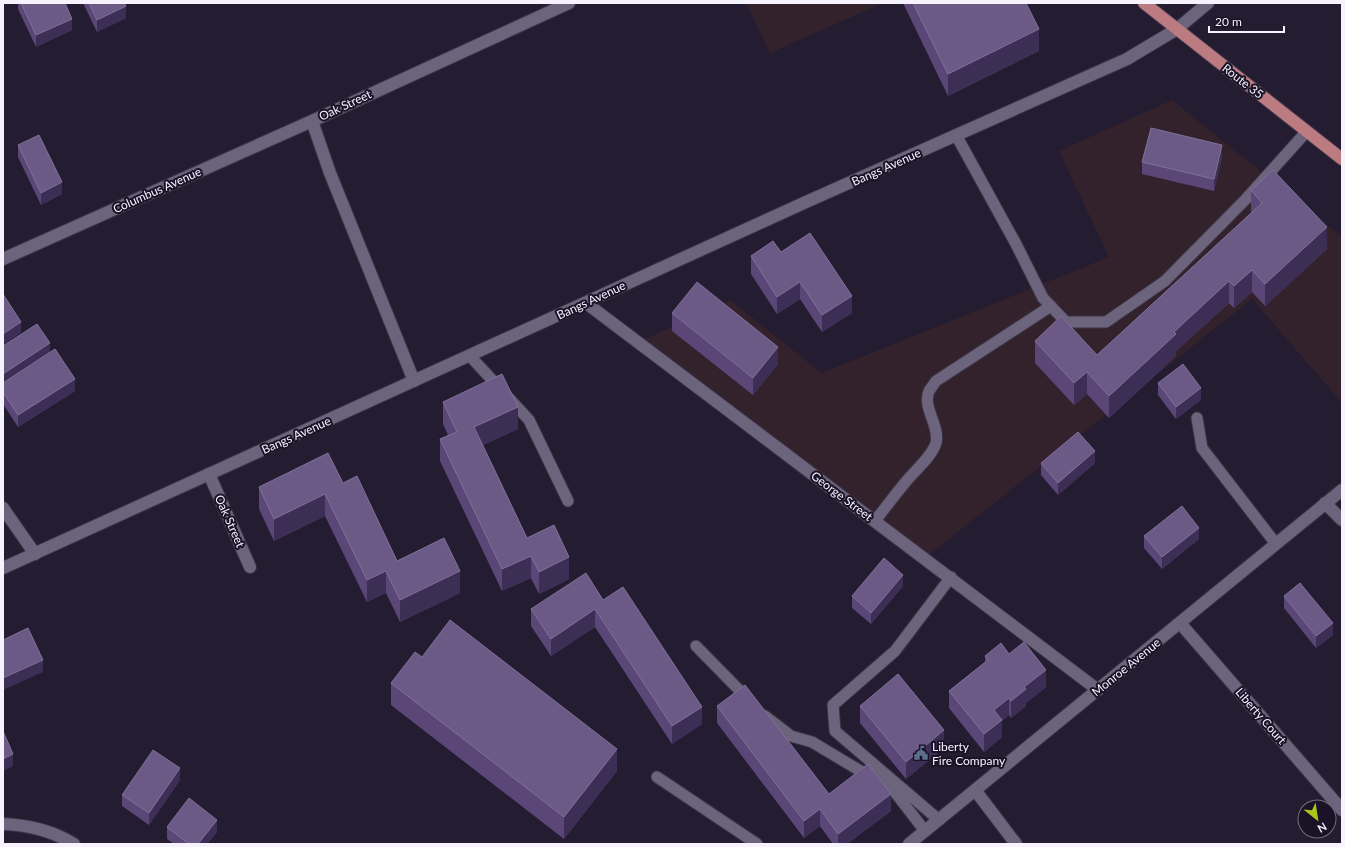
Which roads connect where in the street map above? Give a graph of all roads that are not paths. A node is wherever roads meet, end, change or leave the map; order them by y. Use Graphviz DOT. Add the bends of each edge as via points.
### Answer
graph roads {
  1 [pos="569,3"];
  2 [pos="1144,3"];
  3 [pos="1208,3"];
  4 [pos="1177,29"];
  5 [pos="312,121"];
  6 [pos="1307,131"];
  7 [pos="956,135"];
  8 [pos="1342,159"];
  9 [pos="3,259"];
  10 [pos="586,303"];
  11 [pos="1051,306"];
  12 [pos="470,356"];
  13 [pos="414,381"];
  14 [pos="1197,418"];
  15 [pos="209,474"];
  16 [pos="1342,490"];
  17 [pos="568,501"];
  18 [pos="1325,503"];
  19 [pos="3,508"];
  20 [pos="1342,520"];
  21 [pos="875,521"];
  22 [pos="1276,544"];
  23 [pos="35,554"];
  24 [pos="250,567"];
  25 [pos="3,568"];
  26 [pos="951,577"];
  27 [pos="1180,623"];
  28 [pos="696,646"];
  29 [pos="1098,690"];
  30 [pos="657,776"];
  31 [pos="975,790"];
  32 [pos="1342,810"];
  33 [pos="939,820"];
  34 [pos="3,824"];
  35 [pos="925,831"];
  36 [pos="74,844"];
  37 [pos="757,844"];
  38 [pos="909,844"];
  39 [pos="1016,844"];
  1 -- 5 [label="street, Oak Street"];
  2 -- 4 [label="main road, Route 35"];
  3 -- 4 [label="street, Bangs Avenue"];
  4 -- 6 [label="main road, Route 35"];
  4 -- 7 [label="street, Bangs Avenue" via="1127,59"];
  5 -- 9 [label="street, Columbus Avenue"];
  5 -- 13 [label="street, Oak Street" via="330,173"];
  6 -- 8 [label="main road, Route 35"];
  6 -- 11 [label="lane" via="1245,200 1164,281 1106,322 1066,322"];
  7 -- 10 [label="street, Bangs Avenue"];
  7 -- 11 [label="lane" via="1043,298"];
  10 -- 12 [label="street, Bangs Avenue"];
  10 -- 21 [label="street, George Street"];
  11 -- 21 [label="lane" via="936,381 928,392 928,405 934,421 936,442 931,453"];
  12 -- 13 [label="street, Bangs Avenue"];
  12 -- 17 [label="lane" via="529,420"];
  13 -- 15 [label="street, Bangs Avenue"];
  14 -- 22 [label="lane" via="1202,448"];
  15 -- 23 [label="street, Bangs Avenue"];
  15 -- 24 [label="street, Oak Street"];
  16 -- 18 [label="street, Monroe Avenue"];
  18 -- 20 [label="street"];
  18 -- 22 [label="street, Monroe Avenue"];
  19 -- 23 [label="street"];
  21 -- 26 [label="street, George Street"];
  22 -- 27 [label="street, Monroe Avenue"];
  23 -- 25 [label="street, Bangs Avenue"];
  26 -- 29 [label="street, George Street"];
  26 -- 33 [label="lane" via="895,651 833,705 835,731"];
  27 -- 29 [label="street, Monroe Avenue"];
  27 -- 32 [label="street, Liberty Court"];
  28 -- 35 [label="lane" via="770,721 791,736 812,742 894,792"];
  29 -- 31 [label="street, Monroe Avenue"];
  30 -- 37 [label="lane"];
  31 -- 33 [label="street, Monroe Avenue"];
  31 -- 39 [label="street"];
  33 -- 35 [label="street, Monroe Avenue"];
  34 -- 36 [label="street" via="28,827 61,836"];
  35 -- 38 [label="street, Monroe Avenue"];
}
